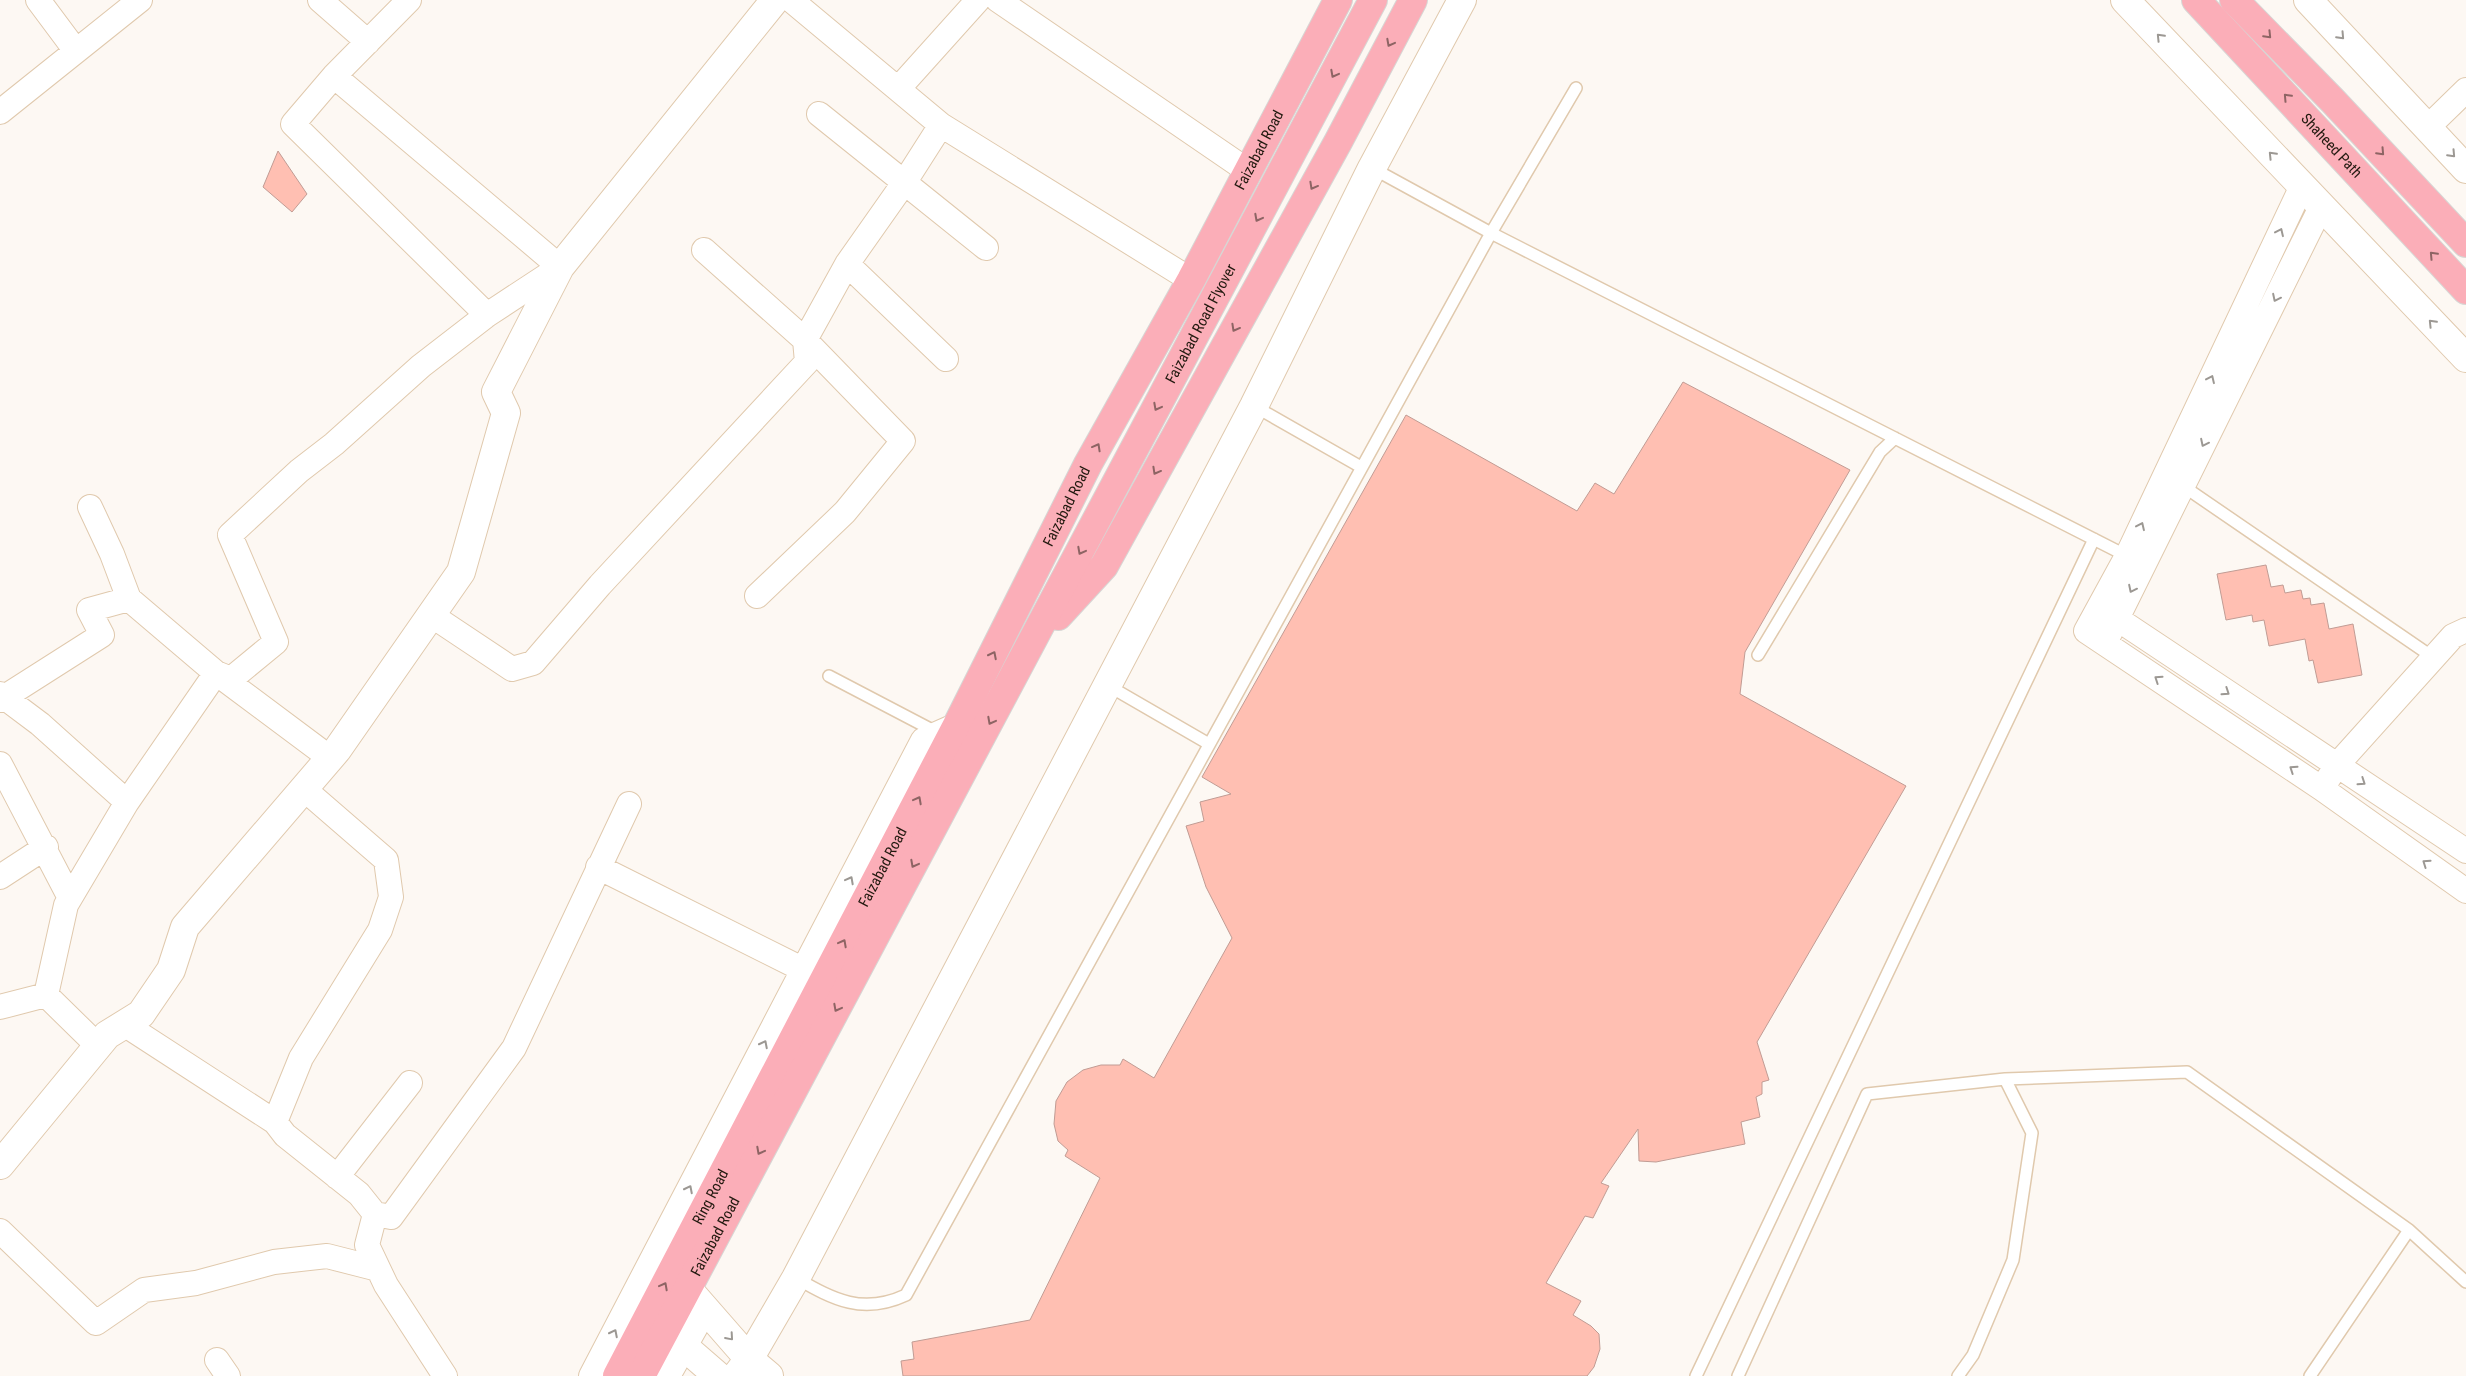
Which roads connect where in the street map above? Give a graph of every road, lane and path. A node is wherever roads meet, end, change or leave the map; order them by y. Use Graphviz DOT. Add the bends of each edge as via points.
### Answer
graph roads {
  1 [pos="38,0"];
  2 [pos="140,0"];
  3 [pos="320,0"];
  4 [pos="409,0"];
  5 [pos="775,0"];
  6 [pos="791,0"];
  7 [pos="978,0"];
  8 [pos="998,0"];
  9 [pos="1338,0"];
  10 [pos="1373,0"];
  11 [pos="1413,0"];
  12 [pos="1462,0"];
  13 [pos="2124,0"];
  14 [pos="2196,0"];
  15 [pos="2234,0"];
  16 [pos="2312,2"];
  17 [pos="368,42"];
  18 [pos="76,51"];
  19 [pos="334,76"];
  20 [pos="1576,88"];
  21 [pos="898,89"];
  22 [pos="2466,90"];
  23 [pos="0,112"];
  24 [pos="818,114"];
  25 [pos="941,126"];
  26 [pos="2428,128"];
  27 [pos="1372,168"];
  28 [pos="2466,169"];
  29 [pos="1248,171"];
  30 [pos="904,183"];
  31 [pos="2302,186"];
  32 [pos="2321,207"];
  33 [pos="1491,233"];
  34 [pos="2466,243"];
  35 [pos="986,248"];
  36 [pos="704,250"];
  37 [pos="847,264"];
  38 [pos="560,268"];
  39 [pos="1191,280"];
  40 [pos="2466,290"];
  41 [pos="487,316"];
  42 [pos="805,340"];
  43 [pos="2466,358"];
  44 [pos="946,359"];
  45 [pos="1254,406"];
  46 [pos="1895,438"];
  47 [pos="1361,467"];
  48 [pos="2183,486"];
  49 [pos="90,506"];
  50 [pos="2094,539"];
  51 [pos="2127,556"];
  52 [pos="757,596"];
  53 [pos="128,599"];
  54 [pos="2108,612"];
  55 [pos="431,615"];
  56 [pos="2466,630"];
  57 [pos="1030,647"];
  58 [pos="1758,655"];
  59 [pos="2434,658"];
  60 [pos="216,673"];
  61 [pos="829,676"];
  62 [pos="1107,685"];
  63 [pos="1,697"];
  64 [pos="948,729"];
  65 [pos="1209,744"];
  66 [pos="330,758"];
  67 [pos="0,764"];
  68 [pos="2337,765"];
  69 [pos="2321,788"];
  70 [pos="304,789"];
  71 [pos="127,802"];
  72 [pos="629,804"];
  73 [pos="46,847"];
  74 [pos="2465,848"];
  75 [pos="598,867"];
  76 [pos="0,878"];
  77 [pos="2466,891"];
  78 [pos="70,898"];
  79 [pos="813,975"];
  80 [pos="46,995"];
  81 [pos="0,1007"];
  82 [pos="805,1018"];
  83 [pos="124,1024"];
  84 [pos="98,1046"];
  85 [pos="2005,1080"];
  86 [pos="410,1083"];
  87 [pos="275,1122"];
  88 [pos="0,1165"];
  89 [pos="337,1177"];
  90 [pos="375,1214"];
  91 [pos="2410,1230"];
  92 [pos="0,1231"];
  93 [pos="378,1269"];
  94 [pos="796,1278"];
  95 [pos="2466,1282"];
  96 [pos="687,1288"];
  97 [pos="706,1309"];
  98 [pos="674,1338"];
  99 [pos="751,1370"];
  100 [pos="445,1376"];
  101 [pos="591,1376"];
  102 [pos="617,1376"];
  103 [pos="641,1376"];
  104 [pos="668,1376"];
  105 [pos="718,1376"];
  106 [pos="1696,1376"];
  107 [pos="1738,1376"];
  108 [pos="1958,1376"];
  109 [pos="2310,1376"];
  1 -- 18 [label="street"];
  2 -- 18 [label="street"];
  3 -- 17 [label="street"];
  4 -- 17 [label="street"];
  5 -- 38 [label="street"];
  6 -- 21 [label="street"];
  7 -- 21 [label="street"];
  8 -- 29 [label="street"];
  9 -- 29 [label="highway, Faizabad Road"];
  10 -- 57 [label="highway, Faizabad Road Flyover, one-way"];
  11 -- 57 [label="highway, one-way" via="1104,566"];
  12 -- 27 [label="street"];
  31 -- 13 [label="street, one-way"];
  40 -- 14 [label="highway, Shaheed Path, one-way"];
  15 -- 34 [label="highway, Shaheed Path, one-way"];
  16 -- 26 [label="street, one-way"];
  17 -- 19 [label="street"];
  18 -- 23 [label="street"];
  19 -- 38 [label="street"];
  19 -- 41 [label="street" via="293,124"];
  20 -- 33 [label="lane"];
  21 -- 25 [label="street"];
  22 -- 26 [label="street"];
  24 -- 30 [label="street"];
  25 -- 30 [label="street"];
  25 -- 39 [label="street"];
  26 -- 28 [label="street, one-way"];
  27 -- 33 [label="lane"];
  27 -- 45 [label="street"];
  29 -- 39 [label="highway, Faizabad Road"];
  30 -- 35 [label="street"];
  30 -- 37 [label="street"];
  31 -- 32 [label="street"];
  51 -- 31 [label="street, one-way"];
  43 -- 32 [label="street, one-way"];
  32 -- 48 [label="street, one-way"];
  33 -- 46 [label="lane"];
  33 -- 47 [label="lane"];
  36 -- 42 [label="street"];
  37 -- 42 [label="street"];
  37 -- 44 [label="street"];
  38 -- 41 [label="street"];
  38 -- 55 [label="street" via="496,392 506,412 472,536 461,572"];
  64 -- 39 [label="highway, Faizabad Road, one-way" via="1088,464"];
  41 -- 60 [label="street" via="422,366 230,535 276,642 231,679"];
  42 -- 52 [label="street" via="903,442 845,512"];
  42 -- 55 [label="street" via="807,362 600,585 533,664 512,669"];
  45 -- 47 [label="lane"];
  45 -- 62 [label="street"];
  46 -- 50 [label="lane"];
  46 -- 58 [label="lane" via="1880,452"];
  47 -- 65 [label="lane"];
  48 -- 54 [label="street, one-way"];
  48 -- 59 [label="lane"];
  49 -- 53 [label="street"];
  50 -- 51 [label="lane"];
  50 -- 106 [label="lane"];
  51 -- 54 [label="street"];
  53 -- 60 [label="street"];
  53 -- 63 [label="street" via="89,610 102,635"];
  54 -- 68 [label="street, one-way"];
  69 -- 54 [label="street, one-way" via="2086,631"];
  55 -- 66 [label="street"];
  56 -- 59 [label="street" via="2453,636"];
  57 -- 96 [label="highway, Faizabad Road, one-way"];
  59 -- 68 [label="street"];
  60 -- 66 [label="street"];
  60 -- 71 [label="street"];
  61 -- 64 [label="lane"];
  62 -- 65 [label="lane"];
  62 -- 94 [label="street"];
  63 -- 71 [label="street" via="40,724"];
  79 -- 64 [label="highway, Faizabad Road, one-way"];
  65 -- 94 [label="lane" via="906,1295 887,1304 868,1305 828,1296"];
  66 -- 70 [label="street"];
  67 -- 73 [label="street"];
  68 -- 69 [label="street"];
  68 -- 74 [label="street, one-way"];
  77 -- 69 [label="street, one-way"];
  70 -- 83 [label="street" via="185,928 171,970 141,1014"];
  70 -- 87 [label="street" via="386,860 391,897 380,930 301,1058"];
  71 -- 78 [label="street"];
  72 -- 75 [label="street"];
  73 -- 76 [label="street"];
  73 -- 78 [label="street"];
  75 -- 79 [label="street"];
  75 -- 90 [label="street" via="514,1048 392,1217"];
  78 -- 80 [label="street"];
  79 -- 82 [label="highway, Faizabad Road"];
  101 -- 79 [label="street, one-way"];
  80 -- 81 [label="street"];
  80 -- 84 [label="street"];
  102 -- 82 [label="highway, Ring Road, one-way"];
  83 -- 84 [label="street" via="107,1035"];
  83 -- 87 [label="street"];
  84 -- 88 [label="street"];
  85 -- 91 [label="lane" via="2187,1072"];
  85 -- 107 [label="lane" via="1867,1094"];
  85 -- 108 [label="lane" via="2032,1133 2013,1260 1973,1355"];
  86 -- 89 [label="street"];
  87 -- 89 [label="street" via="285,1135"];
  89 -- 90 [label="street" via="359,1194"];
  90 -- 93 [label="street" via="367,1245"];
  91 -- 95 [label="lane"];
  91 -- 109 [label="lane"];
  92 -- 93 [label="street" via="96,1323 144,1290 196,1283 274,1262 327,1256"];
  93 -- 100 [label="street"];
  94 -- 99 [label="street"];
  96 -- 97 [label="street"];
  96 -- 98 [label="highway, Faizabad Road"];
  97 -- 98 [label="street"];
  97 -- 99 [label="street, one-way"];
  98 -- 103 [label="highway, Faizabad Road"];
  98 -- 104 [label="street"];
  98 -- 105 [label="street"];
}
